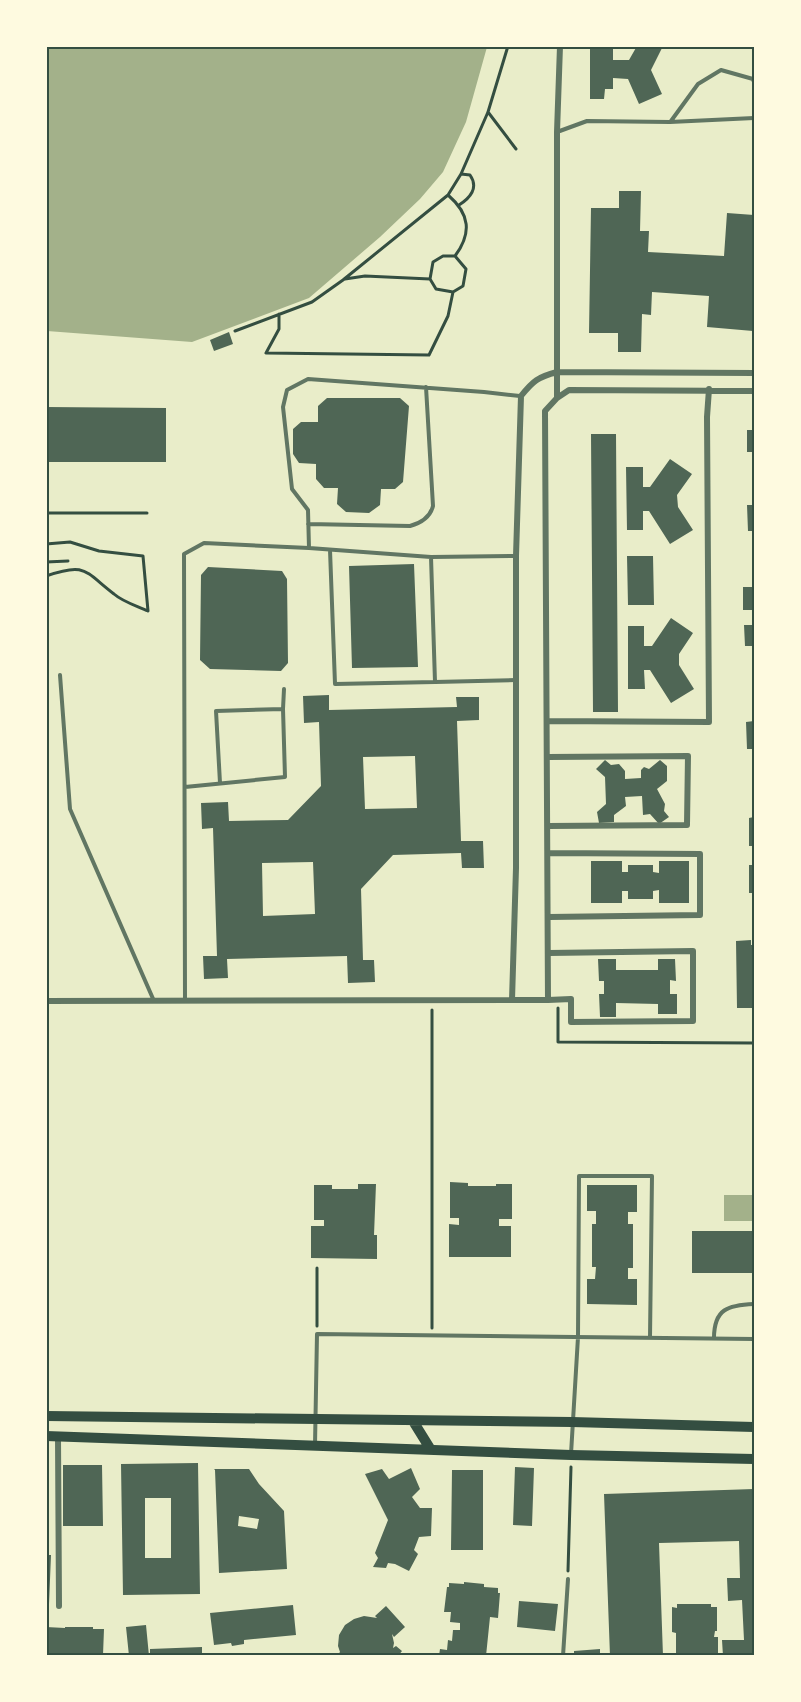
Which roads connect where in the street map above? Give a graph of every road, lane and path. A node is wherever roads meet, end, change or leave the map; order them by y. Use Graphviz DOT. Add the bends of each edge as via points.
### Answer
graph roads {
  1 [pos="508,46"];
  2 [pos="560,46"];
  3 [pos="754,82"];
  4 [pos="488,112"];
  5 [pos="754,118"];
  6 [pos="670,122"];
  7 [pos="557,132"];
  8 [pos="516,149"];
  9 [pos="461,174"];
  10 [pos="448,195"];
  11 [pos="459,205"];
  12 [pos="455,256"];
  13 [pos="430,279"];
  14 [pos="343,280"];
  15 [pos="453,292"];
  16 [pos="279,314"];
  17 [pos="236,331"];
  18 [pos="557,372"];
  19 [pos="754,373"];
  20 [pos="426,387"];
  21 [pos="709,389"];
  22 [pos="754,391"];
  23 [pos="521,396"];
  24 [pos="557,398"];
  25 [pos="46,513"];
  26 [pos="147,513"];
  27 [pos="308,524"];
  28 [pos="46,544"];
  29 [pos="309,548"];
  30 [pos="330,550"];
  31 [pos="516,556"];
  32 [pos="431,557"];
  33 [pos="68,561"];
  34 [pos="46,562"];
  35 [pos="46,576"];
  36 [pos="60,675"];
  37 [pos="516,680"];
  38 [pos="435,682"];
  39 [pos="284,689"];
  40 [pos="284,709"];
  41 [pos="548,721"];
  42 [pos="548,757"];
  43 [pos="220,783"];
  44 [pos="185,787"];
  45 [pos="548,826"];
  46 [pos="548,854"];
  47 [pos="549,917"];
  48 [pos="549,953"];
  49 [pos="512,1000"];
  50 [pos="548,1000"];
  51 [pos="558,1000"];
  52 [pos="46,1001"];
  53 [pos="154,1001"];
  54 [pos="185,1001"];
  55 [pos="432,1001"];
  56 [pos="754,1043"];
  57 [pos="317,1268"];
  58 [pos="754,1304"];
  59 [pos="317,1334"];
  60 [pos="432,1336"];
  61 [pos="578,1337"];
  62 [pos="650,1338"];
  63 [pos="714,1338"];
  64 [pos="754,1339"];
  65 [pos="46,1416"];
  66 [pos="315,1420"];
  67 [pos="412,1421"];
  68 [pos="572,1422"];
  69 [pos="754,1427"];
  70 [pos="46,1436"];
  71 [pos="58,1437"];
  72 [pos="315,1446"];
  73 [pos="431,1450"];
  74 [pos="571,1455"];
  75 [pos="754,1459"];
  76 [pos="568,1579"];
  77 [pos="59,1606"];
  78 [pos="563,1656"];
  1 -- 4 [label="path"];
  2 -- 7 [label="street"];
  3 -- 6 [label="lane" via="721,70 698,84"];
  4 -- 8 [label="path"];
  4 -- 9 [label="path"];
  5 -- 6 [label="lane"];
  6 -- 7 [label="lane" via="587,121"];
  7 -- 18 [label="street"];
  9 -- 10 [label="path"];
  9 -- 11 [label="path" via="470,175 474,189 468,200"];
  10 -- 11 [label="path"];
  10 -- 14 [label="path"];
  11 -- 12 [label="path" via="467,231"];
  12 -- 13 [label="path" via="443,256 433,262"];
  12 -- 15 [label="path" via="466,269 462,286"];
  13 -- 14 [label="path" via="364,276"];
  13 -- 15 [label="path" via="436,288"];
  14 -- 16 [label="path" via="312,302"];
  15 -- 16 [label="path" via="448,316 429,356 266,353 279,329"];
  16 -- 17 [label="path"];
  18 -- 19 [label="street"];
  18 -- 23 [label="street" via="533,382"];
  18 -- 24 [label="street"];
  20 -- 23 [label="lane"];
  20 -- 27 [label="lane" via="432,512 421,523 410,526"];
  20 -- 27 [label="lane" via="308,379 286,390 283,407 292,489 308,510"];
  21 -- 22 [label="street"];
  21 -- 24 [label="street" via="569,390"];
  21 -- 41 [label="street" via="709,722"];
  23 -- 31 [label="street"];
  24 -- 41 [label="street" via="545,411"];
  25 -- 26 [label="path"];
  27 -- 29 [label="lane"];
  28 -- 35 [label="path" via="70,542 99,551 143,556 148,611 115,596 80,569"];
  29 -- 30 [label="lane"];
  29 -- 44 [label="lane" via="204,543 184,554"];
  30 -- 32 [label="lane"];
  30 -- 38 [label="lane" via="335,684"];
  31 -- 32 [label="lane"];
  31 -- 37 [label="street"];
  32 -- 38 [label="lane"];
  33 -- 34 [label="path"];
  36 -- 53 [label="lane" via="70,809"];
  37 -- 38 [label="lane"];
  37 -- 49 [label="street"];
  39 -- 40 [label="lane"];
  40 -- 43 [label="lane" via="285,777"];
  40 -- 43 [label="lane" via="216,711"];
  41 -- 42 [label="street"];
  42 -- 45 [label="street"];
  42 -- 45 [label="street" via="687,756 687,825"];
  43 -- 44 [label="lane"];
  44 -- 54 [label="lane"];
  45 -- 46 [label="street"];
  46 -- 47 [label="street"];
  46 -- 47 [label="street" via="700,854 700,915"];
  47 -- 48 [label="street"];
  48 -- 50 [label="street"];
  48 -- 51 [label="street" via="693,951 693,1021 571,1022 571,999"];
  49 -- 50 [label="street"];
  49 -- 55 [label="street"];
  50 -- 51 [label="street"];
  51 -- 56 [label="path" via="558,1042"];
  52 -- 53 [label="street"];
  53 -- 54 [label="street"];
  54 -- 55 [label="street"];
  55 -- 60 [label="path"];
  57 -- 59 [label="path"];
  58 -- 63 [label="lane" via="724,1310 717,1316"];
  59 -- 60 [label="lane"];
  59 -- 66 [label="lane"];
  60 -- 61 [label="lane"];
  61 -- 62 [label="lane"];
  61 -- 62 [label="lane" via="579,1176 652,1176"];
  61 -- 68 [label="lane"];
  62 -- 63 [label="lane"];
  63 -- 64 [label="lane"];
  65 -- 66 [label="main road"];
  66 -- 67 [label="main road"];
  66 -- 72 [label="lane"];
  67 -- 68 [label="main road"];
  67 -- 73 [label="main road"];
  68 -- 69 [label="main road"];
  68 -- 74 [label="lane"];
  70 -- 71 [label="main road"];
  71 -- 72 [label="main road"];
  71 -- 77 [label="street"];
  72 -- 73 [label="main road"];
  73 -- 74 [label="main road"];
  74 -- 75 [label="main road"];
  74 -- 76 [label="path"];
  76 -- 78 [label="lane"];
}
